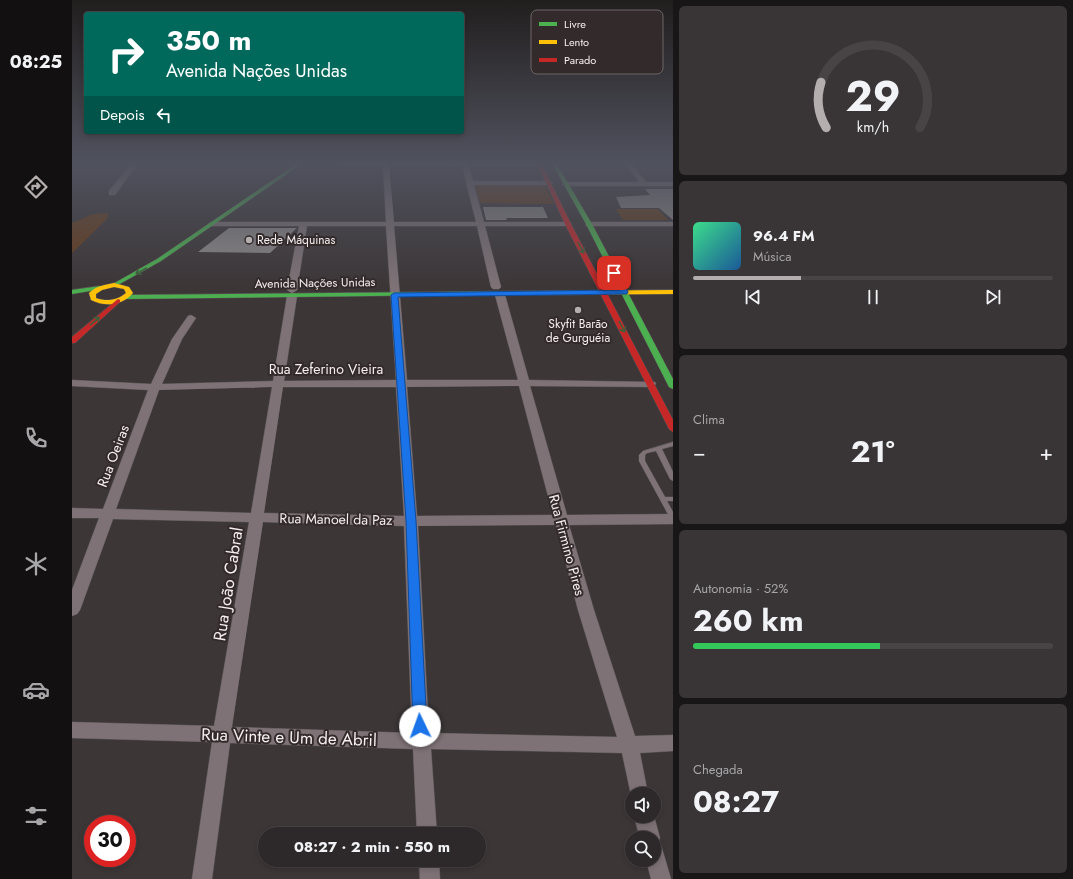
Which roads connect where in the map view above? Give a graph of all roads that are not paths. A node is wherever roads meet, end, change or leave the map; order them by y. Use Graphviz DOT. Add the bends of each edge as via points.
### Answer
graph roads {
  1 [pos="241,204"];
  2 [pos="253,204"];
  3 [pos="389,204"];
  4 [pos="476,204"];
  5 [pos="559,204"];
  6 [pos="578,204"];
  7 [pos="212,224"];
  8 [pos="224,224"];
  9 [pos="568,224"];
  10 [pos="589,224"];
  11 [pos="673,224"];
  12 [pos="303,225"];
  13 [pos="390,225"];
  14 [pos="481,225"];
  15 [pos="146,278"];
  16 [pos="114,285"];
  17 [pos="673,286"];
  18 [pos="100,288"];
  19 [pos="602,289"];
  20 [pos="622,289"];
  21 [pos="394,291"];
  22 [pos="498,291"];
  23 [pos="72,292"];
  24 [pos="673,292"];
  25 [pos="127,293"];
  26 [pos="292,293"];
  27 [pos="72,299"];
  28 [pos="94,303"];
  29 [pos="191,318"];
  30 [pos="72,341"];
  31 [pos="72,383"];
  32 [pos="524,383"];
  33 [pos="279,384"];
  34 [pos="401,384"];
  35 [pos="651,384"];
  36 [pos="672,385"];
  37 [pos="155,387"];
  38 [pos="673,428"];
  39 [pos="673,444"];
  40 [pos="658,448"];
  41 [pos="673,479"];
  42 [pos="663,499"];
  43 [pos="673,499"];
  44 [pos="72,513"];
  45 [pos="107,514"];
  46 [pos="257,517"];
  47 [pos="560,519"];
  48 [pos="673,519"];
  49 [pos="411,521"];
  50 [pos="72,610"];
  51 [pos="72,730"];
  52 [pos="222,734"];
  53 [pos="421,741"];
  54 [pos="673,743"];
  55 [pos="629,745"];
  56 [pos="638,787"];
  57 [pos="427,827"];
  58 [pos="429,867"];
  59 [pos="658,867"];
  60 [pos="202,879"];
  61 [pos="430,879"];
  62 [pos="661,879"];
  1 -- 7 [label="main road"];
  2 -- 8 [label="main road"];
  3 -- 13 [label="street"];
  4 -- 14 [label="street, Rua Firmino Pires"];
  5 -- 9 [label="main road"];
  6 -- 10 [label="main road"];
  7 -- 8 [label="street"];
  7 -- 16 [label="main road, one-way" via="160,260"];
  8 -- 12 [label="street"];
  8 -- 15 [label="main road"];
  9 -- 14 [label="street"];
  9 -- 19 [label="main road, one-way"];
  10 -- 11 [label="street"];
  10 -- 20 [label="main road"];
  12 -- 13 [label="street"];
  12 -- 26 [label="street, Rua João Cabral"];
  13 -- 14 [label="street"];
  13 -- 21 [label="street"];
  14 -- 22 [label="street, Rua Firmino Pires"];
  16 -- 18 [label="main road"];
  16 -- 25 [label="main road" via="124,286"];
  17 -- 20 [label="main road, Avenida Nações Unidas"];
  18 -- 23 [label="main road"];
  18 -- 28 [label="main road" via="92,293"];
  19 -- 20 [label="main road, Avenida Nações Unidas"];
  19 -- 22 [label="main road, Avenida Nações Unidas"];
  19 -- 35 [label="main road, one-way"];
  20 -- 24 [label="main road, Avenida Nações Unidas"];
  20 -- 36 [label="main road"];
  21 -- 22 [label="main road, Avenida Nações Unidas"];
  21 -- 26 [label="main road, Avenida Nações Unidas"];
  21 -- 34 [label="street"];
  22 -- 32 [label="street, Rua Firmino Pires"];
  25 -- 26 [label="main road, Avenida Nações Unidas"];
  25 -- 28 [label="main road, Avenida Nações Unidas"];
  30 -- 25 [label="main road, one-way"];
  26 -- 33 [label="street, Rua João Cabral"];
  27 -- 28 [label="main road"];
  29 -- 37 [label="street, Rua Oeiras" via="177,339"];
  31 -- 37 [label="street, Rua Zeferino Vieira"];
  32 -- 34 [label="street, Rua Zeferino Vieira"];
  32 -- 35 [label="street, Rua Zeferino Vieira"];
  32 -- 47 [label="street, Rua Firmino Pires"];
  33 -- 34 [label="street, Rua Zeferino Vieira"];
  33 -- 37 [label="street, Rua Zeferino Vieira"];
  33 -- 46 [label="street, Rua João Cabral"];
  34 -- 49 [label="street"];
  35 -- 38 [label="main road"];
  37 -- 45 [label="street, Rua Oeiras"];
  39 -- 40 [label="lane"];
  40 -- 41 [label="lane"];
  40 -- 42 [label="lane" via="645,452 642,461"];
  42 -- 43 [label="lane"];
  42 -- 48 [label="lane"];
  44 -- 45 [label="street, Rua Manoel da Paz"];
  45 -- 46 [label="street, Rua Manoel da Paz"];
  45 -- 50 [label="street, Rua Oeiras"];
  46 -- 49 [label="street, Rua Manoel da Paz"];
  46 -- 52 [label="street, Rua João Cabral"];
  47 -- 48 [label="street, Rua Manoel da Paz"];
  47 -- 49 [label="street, Rua Manoel da Paz"];
  47 -- 55 [label="street, Rua Firmino Pires"];
  49 -- 53 [label="street"];
  51 -- 52 [label="street, Rua Vinte e Um de Abril"];
  52 -- 53 [label="street, Rua Vinte e Um de Abril"];
  52 -- 60 [label="street, Rua João Cabral"];
  53 -- 55 [label="street, Rua Vinte e Um de Abril"];
  53 -- 57 [label="street"];
  54 -- 55 [label="street, Rua Vinte e Um de Abril"];
  55 -- 56 [label="street, Rua Firmino Pires"];
  58 -- 61 [label="street"];
  59 -- 62 [label="street"];
}
